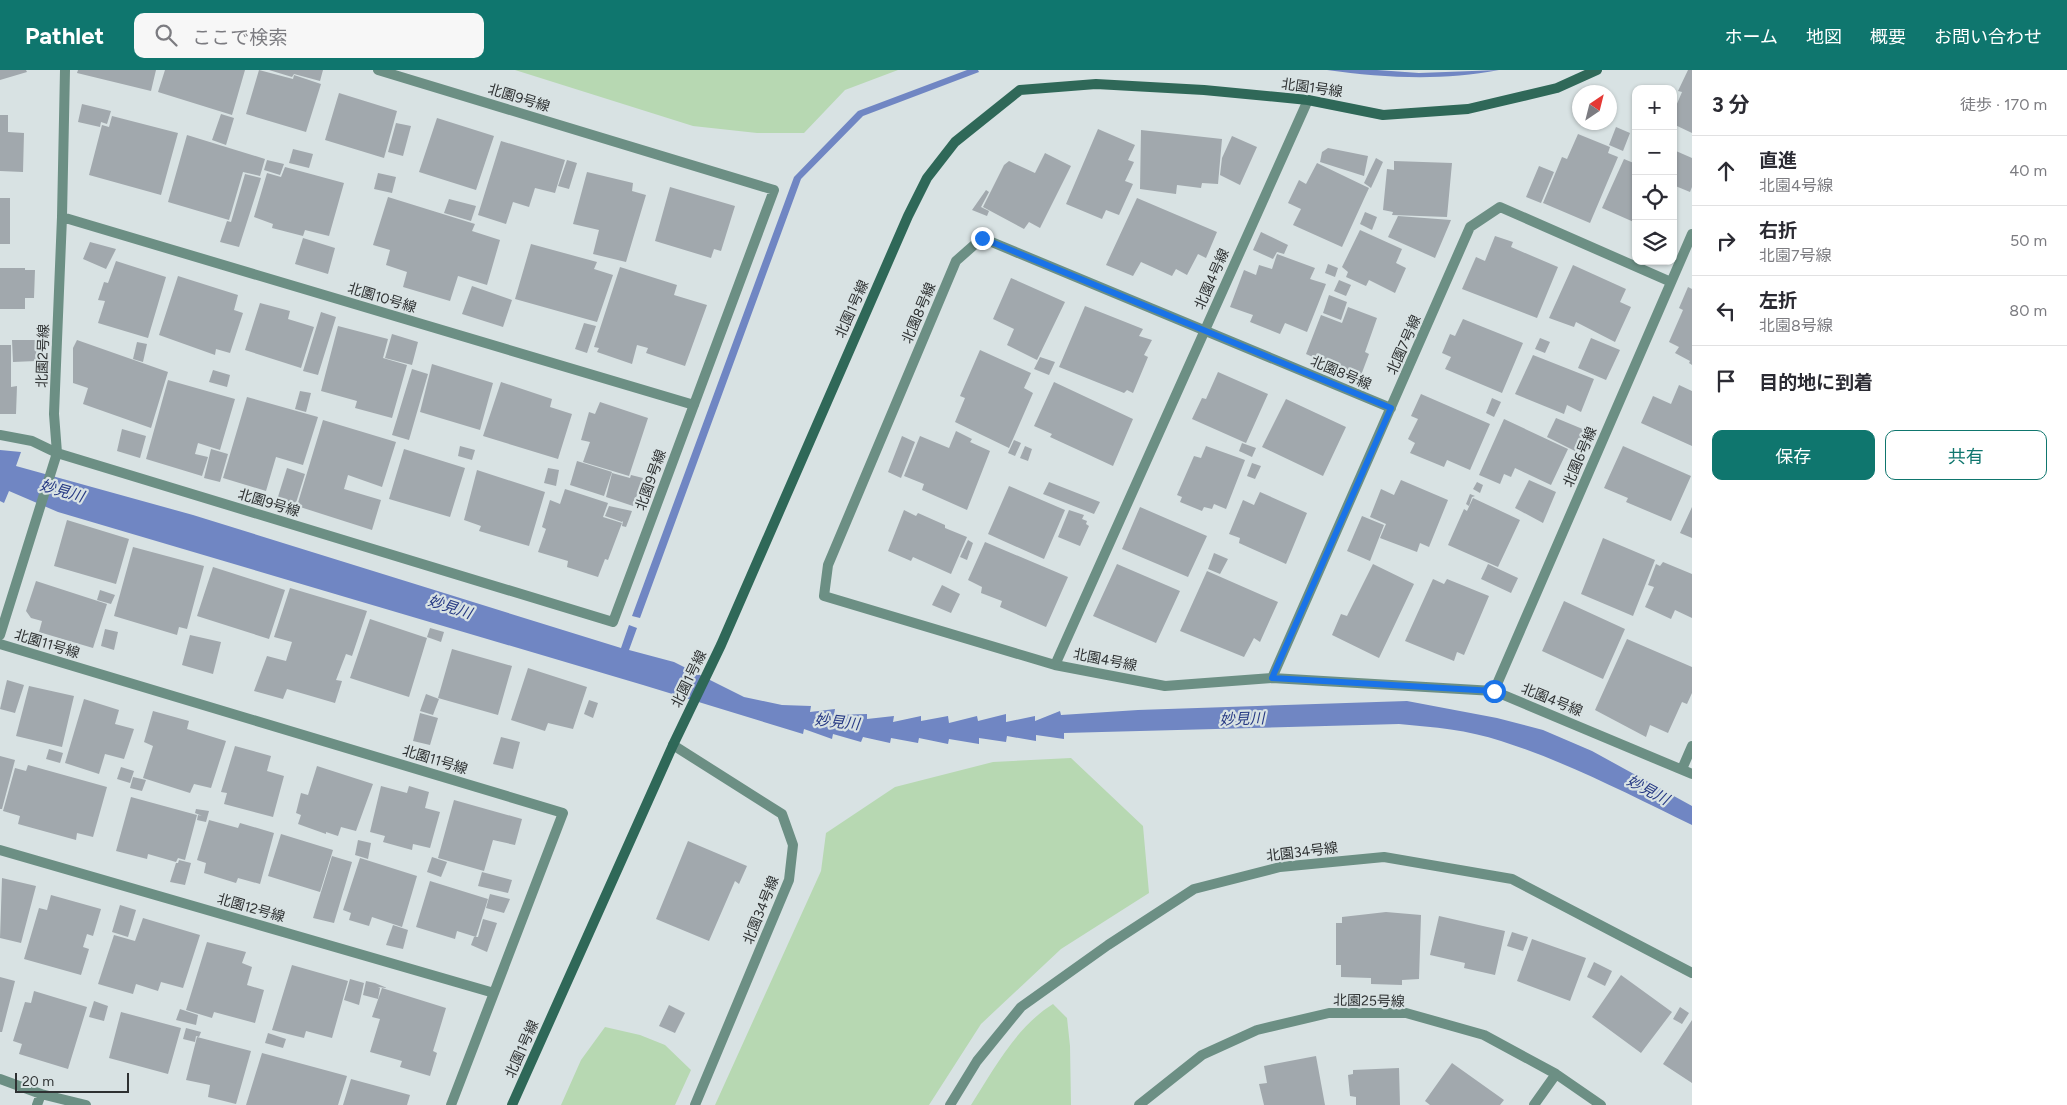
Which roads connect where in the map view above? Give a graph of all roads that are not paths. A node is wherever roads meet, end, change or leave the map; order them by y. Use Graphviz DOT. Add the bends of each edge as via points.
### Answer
graph roads {
  1 [pos="65,70"];
  2 [pos="378,70"];
  3 [pos="1597,70"];
  4 [pos="1308,100"];
  5 [pos="62,217"];
  6 [pos="1692,234"];
  7 [pos="1671,282"];
  8 [pos="1204,330"];
  9 [pos="694,405"];
  10 [pos="1391,408"];
  11 [pos="0,435"];
  12 [pos="57,453"];
  13 [pos="0,634"];
  14 [pos="0,644"];
  15 [pos="1054,665"];
  16 [pos="1272,678"];
  17 [pos="1494,691"];
  18 [pos="672,745"];
  19 [pos="1692,746"];
  20 [pos="1682,769"];
  21 [pos="1692,774"];
  22 [pos="0,850"];
  23 [pos="1692,972"];
  24 [pos="494,993"];
  25 [pos="1556,1074"];
  26 [pos="0,1080"];
  27 [pos="41,1094"];
  28 [pos="37,1105"];
  29 [pos="86,1105"];
  30 [pos="452,1105"];
  31 [pos="512,1105"];
  32 [pos="695,1105"];
  33 [pos="950,1105"];
  34 [pos="1139,1105"];
  35 [pos="1534,1105"];
  36 [pos="1601,1105"];
  1 -- 5 [label="street, 北園2号線"];
  2 -- 9 [label="street, 北園9号線" via="774,190"];
  3 -- 4 [label="street, 北園1号線" via="1557,88 1468,109 1383,114"];
  4 -- 8 [label="street, 北園4号線"];
  4 -- 18 [label="street, 北園1号線" via="1096,84 1020,90 955,142 927,178 908,216 721,645"];
  5 -- 9 [label="street, 北園10号線"];
  5 -- 12 [label="street, 北園2号線" via="54,414"];
  6 -- 7 [label="street, 北園6号線"];
  7 -- 10 [label="street, 北園7号線" via="1500,207 1470,227"];
  7 -- 17 [label="street, 北園6号線"];
  8 -- 10 [label="street, 北園8号線"];
  8 -- 15 [label="street, 北園4号線"];
  8 -- 15 [label="street, 北園8号線" via="982,238 956,261 828,565 824,596"];
  9 -- 12 [label="street, 北園9号線" via="614,622"];
  10 -- 16 [label="street, 北園7号線"];
  11 -- 12 [label="street" via="32,441"];
  12 -- 13 [label="street, 北園2号線"];
  14 -- 24 [label="street, 北園11号線" via="563,813"];
  15 -- 16 [label="street, 北園4号線" via="1165,686"];
  16 -- 17 [label="street, 北園4号線"];
  17 -- 20 [label="street, 北園4号線"];
  18 -- 31 [label="street, 北園1号線"];
  18 -- 32 [label="street, 北園34号線" via="782,814 793,845 789,880"];
  19 -- 20 [label="street"];
  20 -- 21 [label="street, 北園4号線"];
  22 -- 24 [label="street, 北園12号線"];
  23 -- 33 [label="street, 北園34号線" via="1512,879 1384,857 1280,867 1194,889 1020,1007 977,1061"];
  24 -- 30 [label="street, 北園11号線"];
  25 -- 34 [label="street, 北園25号線" via="1484,1035 1406,1014 1329,1013 1257,1030 1202,1055"];
  25 -- 35 [label="street"];
  25 -- 36 [label="street, 北園25号線"];
  26 -- 27 [label="street"];
  27 -- 28 [label="street"];
  27 -- 29 [label="street"];
}
